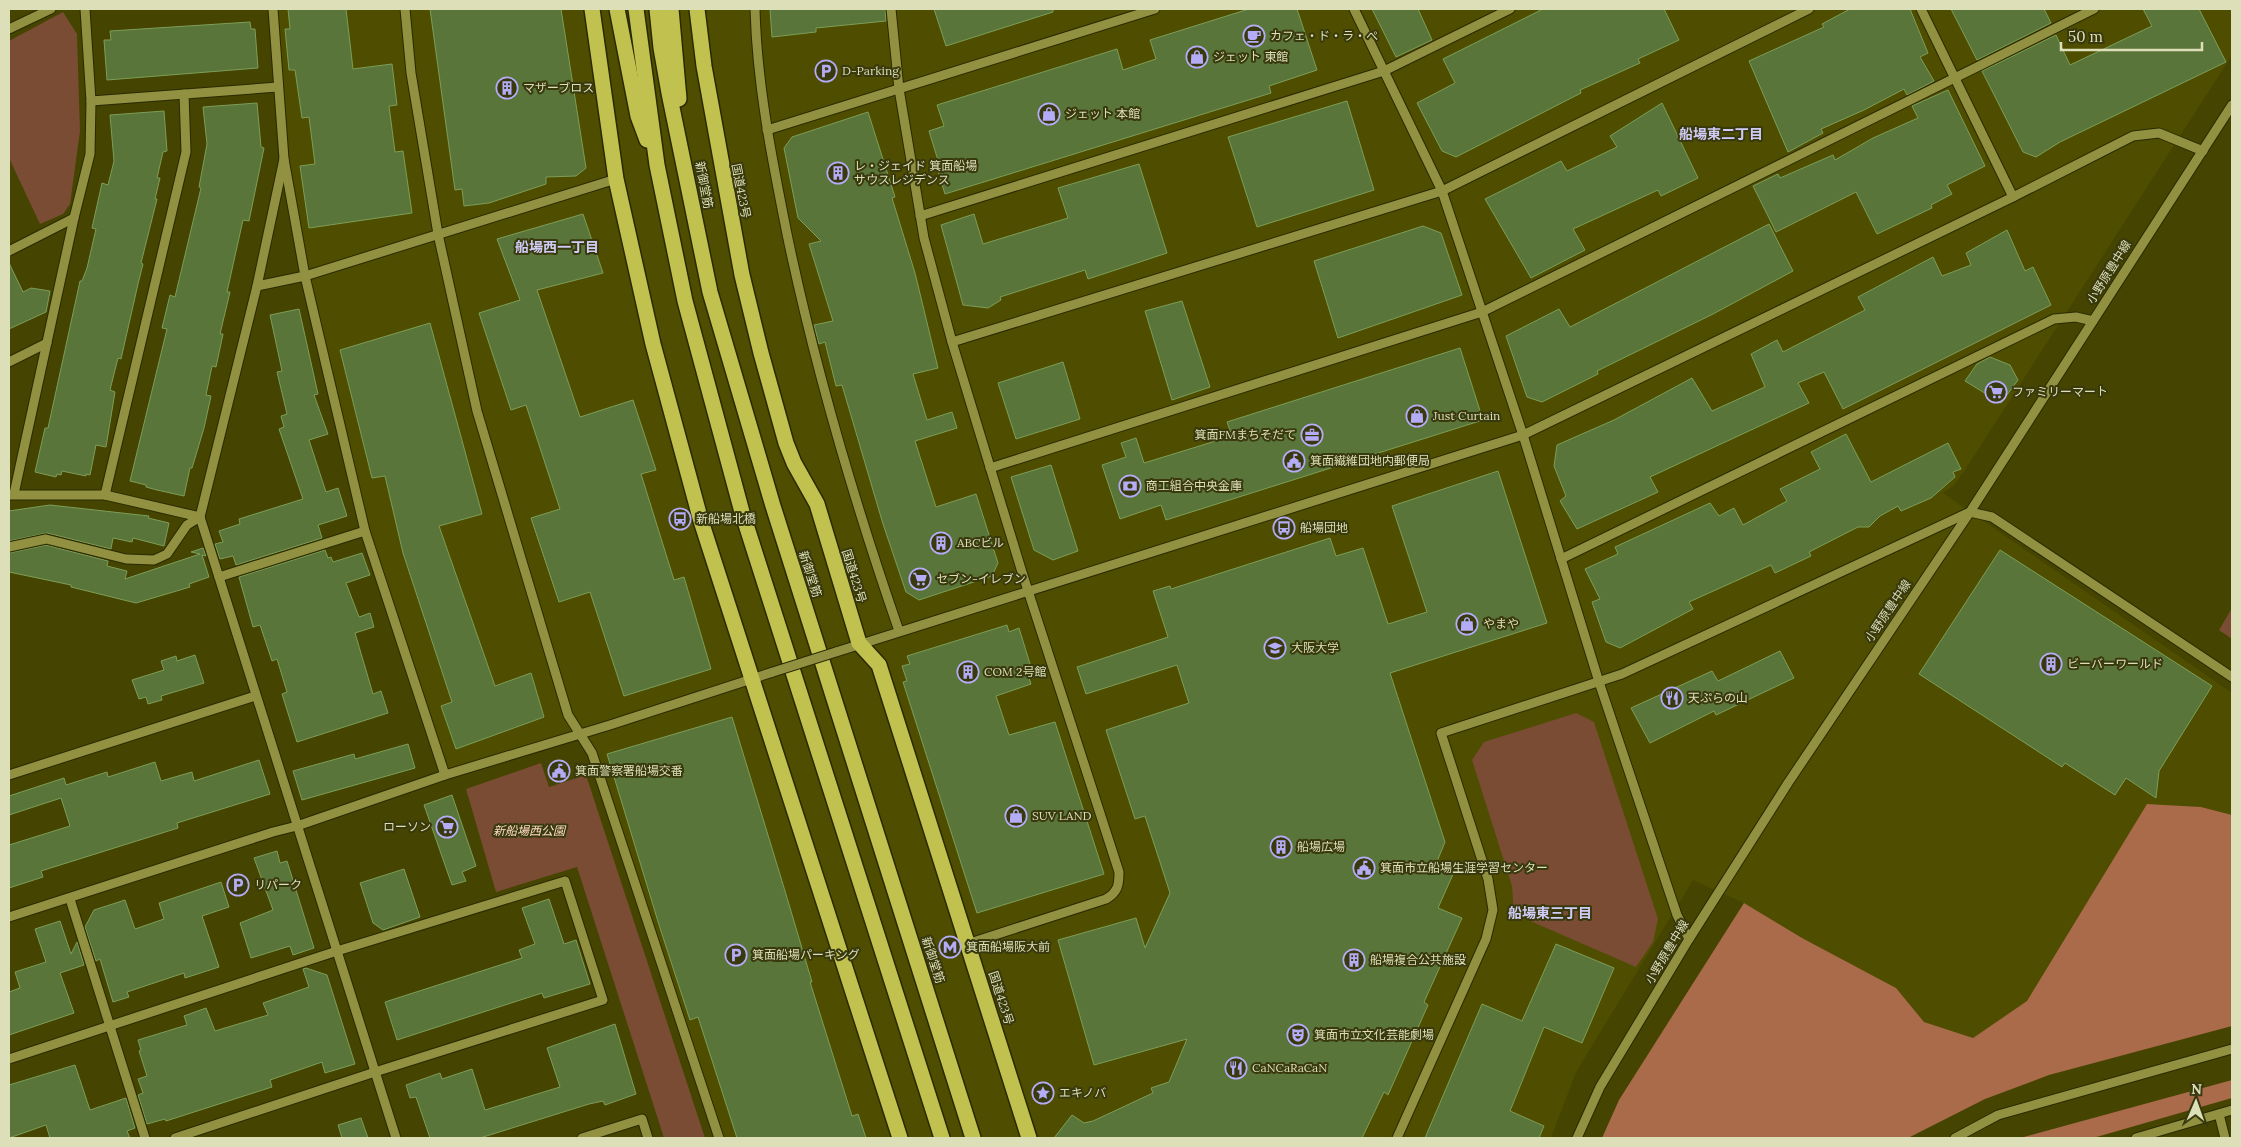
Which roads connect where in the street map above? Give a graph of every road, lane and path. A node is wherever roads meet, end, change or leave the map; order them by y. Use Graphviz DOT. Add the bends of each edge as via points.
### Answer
graph roads {
  1 [pos="51,9"];
  2 [pos="85,9"];
  3 [pos="273,9"];
  4 [pos="405,9"];
  5 [pos="592,9"];
  6 [pos="617,9"];
  7 [pos="636,9"];
  8 [pos="657,9"];
  9 [pos="671,9"];
  10 [pos="698,9"];
  11 [pos="755,9"];
  12 [pos="891,9"];
  13 [pos="1155,9"];
  14 [pos="1354,9"];
  15 [pos="1510,9"];
  16 [pos="1809,9"];
  17 [pos="1921,9"];
  18 [pos="2094,9"];
  19 [pos="9,29"];
  20 [pos="1384,72"];
  21 [pos="1954,76"];
  22 [pos="278,87"];
  23 [pos="898,89"];
  24 [pos="184,94"];
  25 [pos="91,101"];
  26 [pos="2232,105"];
  27 [pos="767,130"];
  28 [pos="2203,151"];
  29 [pos="683,157"];
  30 [pos="284,159"];
  31 [pos="657,165"];
  32 [pos="616,178"];
  33 [pos="1442,191"];
  34 [pos="2013,197"];
  35 [pos="920,216"];
  36 [pos="74,218"];
  37 [pos="438,234"];
  38 [pos="9,251"];
  39 [pos="305,276"];
  40 [pos="257,286"];
  41 [pos="1482,312"];
  42 [pos="2093,322"];
  43 [pos="952,342"];
  44 [pos="47,343"];
  45 [pos="9,362"];
  46 [pos="1523,435"];
  47 [pos="990,468"];
  48 [pos="12,494"];
  49 [pos="105,495"];
  50 [pos="1970,512"];
  51 [pos="200,517"];
  52 [pos="365,531"];
  53 [pos="9,547"];
  54 [pos="1561,559"];
  55 [pos="219,577"];
  56 [pos="1029,592"];
  57 [pos="899,631"];
  58 [pos="859,643"];
  59 [pos="2232,677"];
  60 [pos="752,678"];
  61 [pos="1599,682"];
  62 [pos="255,696"];
  63 [pos="579,735"];
  64 [pos="9,775"];
  65 [pos="445,775"];
  66 [pos="297,826"];
  67 [pos="70,899"];
  68 [pos="9,917"];
  69 [pos="1689,939"];
  70 [pos="968,944"];
  71 [pos="336,951"];
  72 [pos="109,1027"];
  73 [pos="2232,1050"];
  74 [pos="9,1059"];
  75 [pos="375,1072"];
  76 [pos="2232,1110"];
  77 [pos="2218,1114"];
  78 [pos="145,1138"];
  79 [pos="175,1138"];
  80 [pos="396,1138"];
  81 [pos="582,1138"];
  82 [pos="648,1138"];
  83 [pos="719,1138"];
  84 [pos="900,1138"];
  85 [pos="942,1138"];
  86 [pos="974,1138"];
  87 [pos="1029,1138"];
  88 [pos="1397,1138"];
  89 [pos="1577,1138"];
  90 [pos="1955,1138"];
  91 [pos="2136,1138"];
  92 [pos="2225,1138"];
  1 -- 19 [label="street"];
  2 -- 25 [label="street"];
  3 -- 22 [label="street"];
  4 -- 37 [label="street" via="411,72"];
  5 -- 32 [label="highway"];
  6 -- 31 [label="highway" via="638,116"];
  7 -- 31 [label="highway"];
  8 -- 29 [label="highway, 新御堂筋" via="661,48"];
  9 -- 29 [label="highway"];
  10 -- 58 [label="highway, 国道423号" via="704,66 721,162 742,275 761,353 786,444 817,504"];
  11 -- 27 [label="street" via="756,54"];
  12 -- 23 [label="street"];
  13 -- 23 [label="street"];
  14 -- 20 [label="street"];
  15 -- 20 [label="street"];
  16 -- 33 [label="street"];
  17 -- 21 [label="street"];
  18 -- 21 [label="street"];
  20 -- 33 [label="street"];
  20 -- 35 [label="street"];
  21 -- 34 [label="street"];
  21 -- 41 [label="street"];
  22 -- 24 [label="street"];
  22 -- 30 [label="street"];
  23 -- 27 [label="street"];
  23 -- 35 [label="street"];
  24 -- 25 [label="street"];
  24 -- 49 [label="street" via="186,152"];
  25 -- 36 [label="street" via="90,154"];
  26 -- 28 [label="street, 小野原豊中線"];
  27 -- 57 [label="street" via="802,304 843,456"];
  28 -- 34 [label="street" via="2159,133 2133,136"];
  28 -- 42 [label="street, 小野原豊中線"];
  29 -- 86 [label="highway, 新御堂筋" via="710,292 772,506"];
  30 -- 39 [label="street"];
  30 -- 40 [label="street"];
  31 -- 85 [label="highway" via="685,301 742,512"];
  32 -- 37 [label="street"];
  32 -- 60 [label="highway" via="653,344 701,521"];
  33 -- 41 [label="street"];
  33 -- 43 [label="street"];
  34 -- 46 [label="street"];
  35 -- 43 [label="street"];
  36 -- 38 [label="street"];
  36 -- 44 [label="street"];
  37 -- 39 [label="street"];
  37 -- 63 [label="street" via="477,411 568,715"];
  39 -- 40 [label="street"];
  39 -- 52 [label="street"];
  40 -- 51 [label="street"];
  41 -- 46 [label="street"];
  41 -- 47 [label="street"];
  42 -- 50 [label="street, 小野原豊中線"];
  42 -- 54 [label="street" via="2076,317 2054,318"];
  43 -- 47 [label="street"];
  44 -- 45 [label="street"];
  44 -- 48 [label="street"];
  46 -- 54 [label="street"];
  46 -- 56 [label="street"];
  47 -- 56 [label="street"];
  48 -- 49 [label="street"];
  49 -- 51 [label="street"];
  50 -- 59 [label="street" via="1992,517"];
  50 -- 61 [label="street"];
  50 -- 69 [label="street, 小野原豊中線" via="1788,783"];
  51 -- 53 [label="street" via="187,525 167,554 154,560 126,559 46,539"];
  51 -- 55 [label="street"];
  52 -- 55 [label="street"];
  52 -- 65 [label="street"];
  54 -- 61 [label="street"];
  55 -- 62 [label="street"];
  56 -- 57 [label="street"];
  56 -- 70 [label="street" via="1119,872 1119,885 1115,894 1106,899"];
  57 -- 58 [label="street"];
  58 -- 60 [label="street, bridge"];
  58 -- 70 [label="highway, 国道423号" via="880,665"];
  60 -- 63 [label="street"];
  60 -- 84 [label="highway"];
  61 -- 69 [label="street" via="1677,915"];
  61 -- 88 [label="street" via="1442,734 1488,879 1492,910 1486,939"];
  62 -- 64 [label="street"];
  62 -- 66 [label="street"];
  63 -- 65 [label="street"];
  63 -- 83 [label="street" via="592,753"];
  65 -- 66 [label="street"];
  66 -- 67 [label="street"];
  66 -- 71 [label="street"];
  67 -- 68 [label="street"];
  67 -- 72 [label="street"];
  69 -- 89 [label="street, 小野原豊中線" via="1600,1087"];
  70 -- 87 [label="highway, 国道423号"];
  71 -- 72 [label="street"];
  71 -- 75 [label="street"];
  71 -- 75 [label="street" via="565,881 603,1000"];
  72 -- 74 [label="street"];
  72 -- 78 [label="street"];
  73 -- 90 [label="street" via="1998,1115"];
  75 -- 79 [label="street"];
  75 -- 80 [label="street"];
  76 -- 77 [label="street"];
  77 -- 91 [label="street"];
  77 -- 92 [label="street"];
  81 -- 82 [label="street" via="642,1119"];
}
